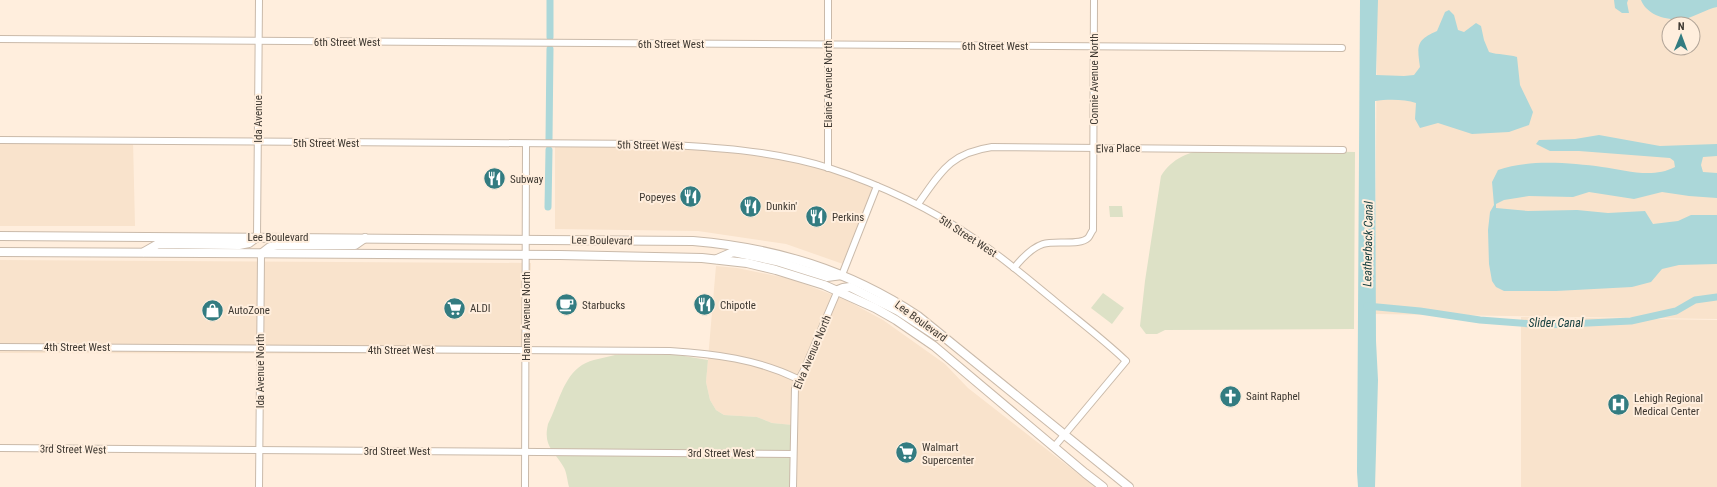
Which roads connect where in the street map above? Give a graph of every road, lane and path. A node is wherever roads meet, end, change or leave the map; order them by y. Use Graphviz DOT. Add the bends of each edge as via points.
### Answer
graph roads {
  1 [pos="259,0"];
  2 [pos="828,0"];
  3 [pos="1094,0"];
  4 [pos="0,39"];
  5 [pos="258,41"];
  6 [pos="828,45"];
  7 [pos="1094,47"];
  8 [pos="1342,48"];
  9 [pos="0,140"];
  10 [pos="258,142"];
  11 [pos="526,144"];
  12 [pos="1094,149"];
  13 [pos="1343,150"];
  14 [pos="828,168"];
  15 [pos="877,186"];
  16 [pos="918,204"];
  17 [pos="0,236"];
  18 [pos="257,237"];
  19 [pos="365,238"];
  20 [pos="526,239"];
  21 [pos="0,252"];
  22 [pos="143,253"];
  23 [pos="261,254"];
  24 [pos="526,255"];
  25 [pos="716,259"];
  26 [pos="1014,268"];
  27 [pos="842,275"];
  28 [pos="838,290"];
  29 [pos="953,344"];
  30 [pos="0,347"];
  31 [pos="260,349"];
  32 [pos="526,351"];
  33 [pos="798,379"];
  34 [pos="1065,435"];
  35 [pos="1054,447"];
  36 [pos="0,448"];
  37 [pos="259,450"];
  38 [pos="525,452"];
  39 [pos="793,454"];
  40 [pos="259,487"];
  41 [pos="525,487"];
  42 [pos="793,487"];
  43 [pos="1104,487"];
  44 [pos="1129,487"];
  1 -- 5 [label="street, Ida Avenue"];
  2 -- 6 [label="street, Elaine Avenue North"];
  3 -- 7 [label="street, Connie Avenue North"];
  4 -- 5 [label="street, 6th Street West"];
  5 -- 6 [label="street, 6th Street West"];
  5 -- 10 [label="street, Ida Avenue"];
  6 -- 7 [label="street, 6th Street West"];
  6 -- 14 [label="street, Elaine Avenue North"];
  7 -- 8 [label="street, 6th Street West"];
  7 -- 12 [label="street, Connie Avenue North"];
  9 -- 10 [label="street, 5th Street West"];
  10 -- 11 [label="street, 5th Street West"];
  10 -- 18 [label="street, Ida Avenue"];
  11 -- 14 [label="street, 5th Street West" via="652,144 723,148 788,158"];
  11 -- 20 [label="street, Hanna Avenue North"];
  12 -- 13 [label="street, Elva Place"];
  12 -- 16 [label="street, Elva Place" via="1001,147 971,152 942,170"];
  12 -- 26 [label="street, Connie Avenue North" via="1093,230 1088,238 1081,242 1044,243 1035,247"];
  14 -- 15 [label="street, 5th Street West"];
  15 -- 16 [label="street, 5th Street West"];
  15 -- 27 [label="street"];
  16 -- 26 [label="street, 5th Street West" via="976,240"];
  17 -- 18 [label="main road, Lee Boulevard"];
  18 -- 19 [label="main road, Lee Boulevard"];
  18 -- 22 [label="main road" via="249,243 239,244 158,244"];
  19 -- 20 [label="main road, Lee Boulevard"];
  19 -- 23 [label="main road" via="355,245 277,245"];
  20 -- 24 [label="street, Hanna Avenue North"];
  20 -- 27 [label="main road, Lee Boulevard" via="720,243 781,254"];
  21 -- 22 [label="main road, Lee Boulevard"];
  22 -- 23 [label="main road, Lee Boulevard"];
  23 -- 24 [label="main road, Lee Boulevard"];
  23 -- 31 [label="street, Ida Avenue North"];
  24 -- 25 [label="main road, Lee Boulevard"];
  24 -- 32 [label="street, Hanna Avenue North"];
  25 -- 27 [label="main road" via="732,252 776,261 827,277"];
  25 -- 28 [label="main road, Lee Boulevard" via="776,270"];
  26 -- 34 [label="street, 5th Street West" via="1126,361"];
  27 -- 29 [label="main road, Lee Boulevard" via="900,304"];
  28 -- 29 [label="main road" via="850,287 898,311 945,342"];
  28 -- 33 [label="street, Elva Avenue North"];
  28 -- 35 [label="main road, Lee Boulevard" via="875,308 934,346"];
  29 -- 34 [label="main road, Lee Boulevard"];
  30 -- 31 [label="street, 4th Street West"];
  31 -- 32 [label="street, 4th Street West"];
  31 -- 37 [label="street, Ida Avenue North"];
  32 -- 33 [label="street, 4th Street West" via="670,351 708,354 748,360"];
  32 -- 38 [label="street, Hanna Avenue North"];
  33 -- 39 [label="street, Elva Avenue North" via="794,399"];
  34 -- 35 [label="street, 5th Street West"];
  34 -- 44 [label="main road, Lee Boulevard"];
  35 -- 43 [label="main road, Lee Boulevard"];
  36 -- 37 [label="street, 3rd Street West"];
  37 -- 38 [label="street, 3rd Street West"];
  37 -- 40 [label="street, Ida Avenue North"];
  38 -- 39 [label="street, 3rd Street West"];
  38 -- 41 [label="street, Hanna Avenue North"];
  39 -- 42 [label="street, Elva Avenue North"];
}
